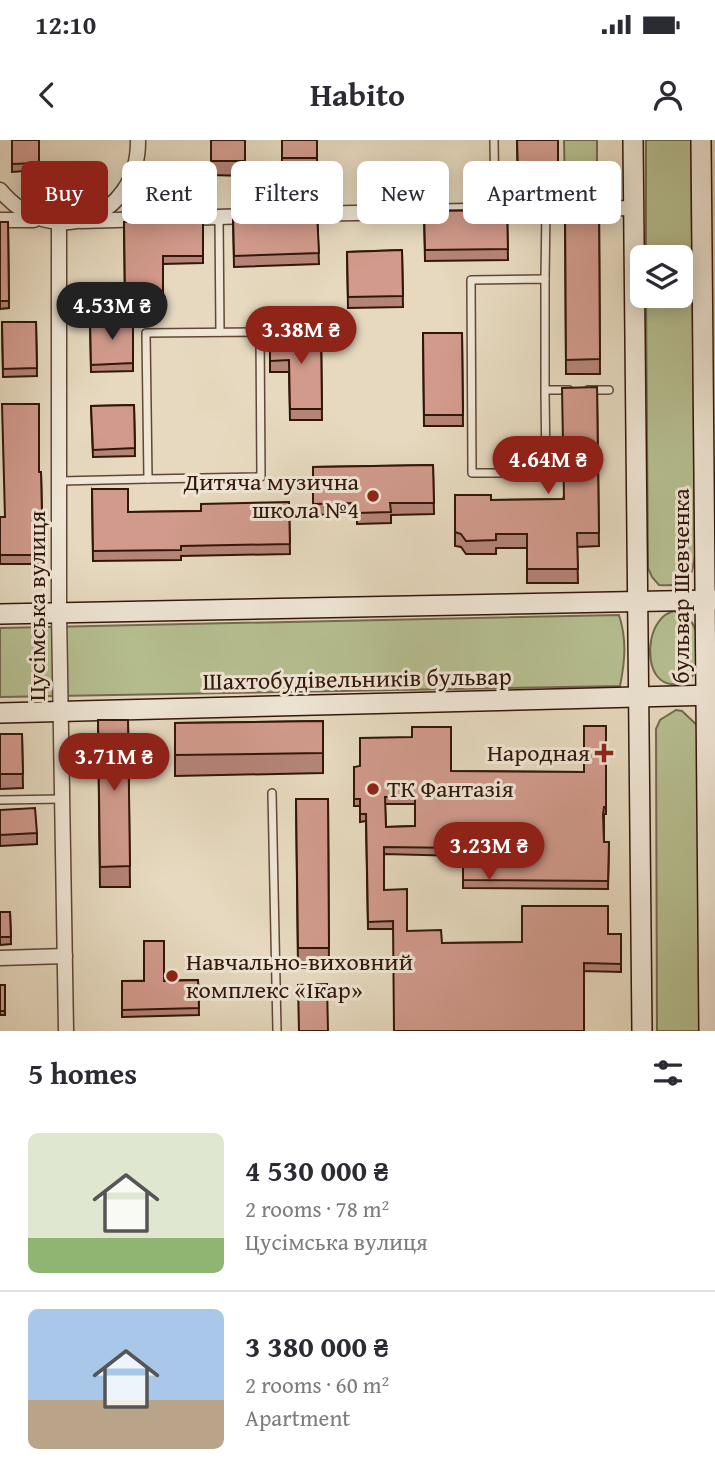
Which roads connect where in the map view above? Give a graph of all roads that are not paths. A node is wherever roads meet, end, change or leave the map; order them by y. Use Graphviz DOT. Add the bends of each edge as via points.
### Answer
graph roads {
  1 [pos="138,140"];
  2 [pos="494,140"];
  3 [pos="632,140"];
  4 [pos="701,140"];
  5 [pos="494,161"];
  6 [pos="0,190"];
  7 [pos="108,208"];
  8 [pos="621,208"];
  9 [pos="633,208"];
  10 [pos="21,210"];
  11 [pos="463,210"];
  12 [pos="343,213"];
  13 [pos="708,215"];
  14 [pos="231,216"];
  15 [pos="219,217"];
  16 [pos="0,220"];
  17 [pos="21,220"];
  18 [pos="108,220"];
  19 [pos="59,224"];
  20 [pos="545,224"];
  21 [pos="545,279"];
  22 [pos="220,332"];
  23 [pos="545,390"];
  24 [pos="609,390"];
  25 [pos="148,479"];
  26 [pos="59,481"];
  27 [pos="710,600"];
  28 [pos="636,602"];
  29 [pos="59,613"];
  30 [pos="0,614"];
  31 [pos="711,695"];
  32 [pos="638,697"];
  33 [pos="61,711"];
  34 [pos="0,713"];
  35 [pos="272,793"];
  36 [pos="62,799"];
  37 [pos="0,800"];
  38 [pos="65,956"];
  39 [pos="0,958"];
  40 [pos="712,971"];
  41 [pos="66,1031"];
  42 [pos="277,1031"];
  43 [pos="642,1031"];
  44 [pos="709,1031"];
  1 -- 7 [label="street" via="135,169 124,192"];
  2 -- 5 [label="lane"];
  3 -- 9 [label="main road, бульвар Шевченка"];
  4 -- 13 [label="main road, бульвар Шевченка"];
  6 -- 10 [label="street"];
  8 -- 9 [label="street"];
  9 -- 28 [label="main road, бульвар Шевченка"];
  11 -- 12 [label="street"];
  13 -- 27 [label="main road, бульвар Шевченка"];
  14 -- 15 [label="street"];
  15 -- 18 [label="street"];
  15 -- 22 [label="lane"];
  16 -- 17 [label="street"];
  19 -- 26 [label="street, Цусімська вулиця"];
  20 -- 21 [label="lane"];
  21 -- 23 [label="lane"];
  21 -- 23 [label="lane" via="471,280 472,473 546,473"];
  22 -- 25 [label="lane" via="146,333"];
  22 -- 25 [label="lane" via="260,332 261,477"];
  23 -- 24 [label="lane"];
  25 -- 26 [label="lane"];
  26 -- 29 [label="street, Цусімська вулиця"];
  27 -- 28 [label="main road"];
  27 -- 31 [label="main road, бульвар Шевченка"];
  28 -- 29 [label="main road"];
  28 -- 32 [label="main road, бульвар Шевченка"];
  29 -- 30 [label="main road"];
  29 -- 33 [label="street, Цусімська вулиця"];
  31 -- 32 [label="main road, Шахтобудівельників бульвар"];
  31 -- 40 [label="main road, бульвар Шевченка"];
  32 -- 33 [label="main road, Шахтобудівельників бульвар"];
  32 -- 43 [label="main road, бульвар Шевченка"];
  33 -- 34 [label="main road, Шахтобудівельників бульвар"];
  33 -- 36 [label="street, Цусімська вулиця"];
  35 -- 42 [label="lane"];
  36 -- 37 [label="lane"];
  36 -- 38 [label="street, Цусімська вулиця"];
  38 -- 39 [label="street"];
  38 -- 41 [label="street, Цусімська вулиця"];
  40 -- 44 [label="main road, бульвар Шевченка"];
}
